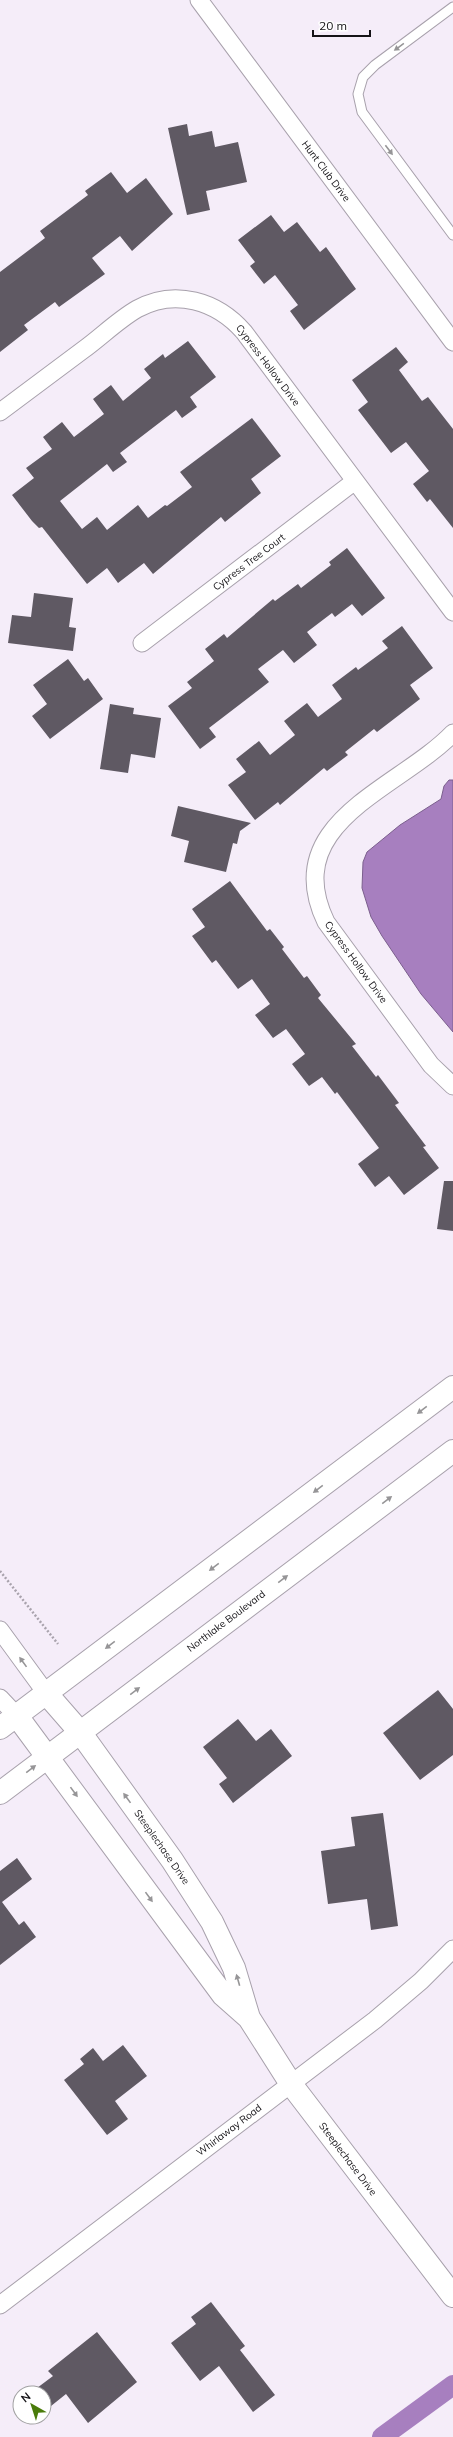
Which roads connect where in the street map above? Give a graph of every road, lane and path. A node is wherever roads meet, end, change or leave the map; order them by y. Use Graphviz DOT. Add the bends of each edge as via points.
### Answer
graph roads {
  1 [pos="199,0"];
  2 [pos="453,7"];
  3 [pos="453,235"];
  4 [pos="453,342"];
  5 [pos="0,412"];
  6 [pos="355,481"];
  7 [pos="453,612"];
  8 [pos="142,643"];
  9 [pos="453,733"];
  10 [pos="453,1086"];
  11 [pos="453,1387"];
  12 [pos="453,1450"];
  13 [pos="0,1571"];
  14 [pos="0,1630"];
  15 [pos="58,1644"];
  16 [pos="46,1693"];
  17 [pos="0,1698"];
  18 [pos="8,1722"];
  19 [pos="80,1732"];
  20 [pos="48,1756"];
  21 [pos="0,1792"];
  22 [pos="453,1949"];
  23 [pos="249,2018"];
  24 [pos="291,2084"];
  25 [pos="453,2296"];
  26 [pos="0,2305"];
  1 -- 4 [label="street, Hunt Club Drive"];
  2 -- 3 [label="lane, one-way" via="375,65 363,77 358,94 359,104 371,125"];
  5 -- 6 [label="street, Cypress Hollow Drive" via="137,309 164,300 192,300 211,305 223,312 244,332"];
  6 -- 7 [label="street, Cypress Hollow Drive"];
  6 -- 8 [label="street, Cypress Tree Court"];
  9 -- 10 [label="street, Cypress Hollow Drive" via="337,824 321,848 315,876 320,908 326,922 431,1065"];
  11 -- 16 [label="main road, one-way"];
  19 -- 12 [label="main road, Northlake Boulevard, one-way"];
  13 -- 15 [label="path"];
  16 -- 14 [label="street, one-way"];
  16 -- 18 [label="main road"];
  16 -- 19 [label="main road, Steeplechase Drive"];
  17 -- 18 [label="street"];
  18 -- 20 [label="main road, Steeplechase Drive"];
  19 -- 20 [label="main road, Northlake Boulevard"];
  23 -- 19 [label="main road, Steeplechase Drive, one-way" via="234,1968 212,1922 172,1860"];
  21 -- 20 [label="main road, Northlake Boulevard, one-way"];
  20 -- 23 [label="main road, Steeplechase Drive, one-way" via="223,1995"];
  22 -- 24 [label="street, Whirlaway Road" via="421,1981 375,2020"];
  23 -- 24 [label="main road, Steeplechase Drive"];
  24 -- 25 [label="main road, Steeplechase Drive"];
  24 -- 26 [label="street, Whirlaway Road"];
}
